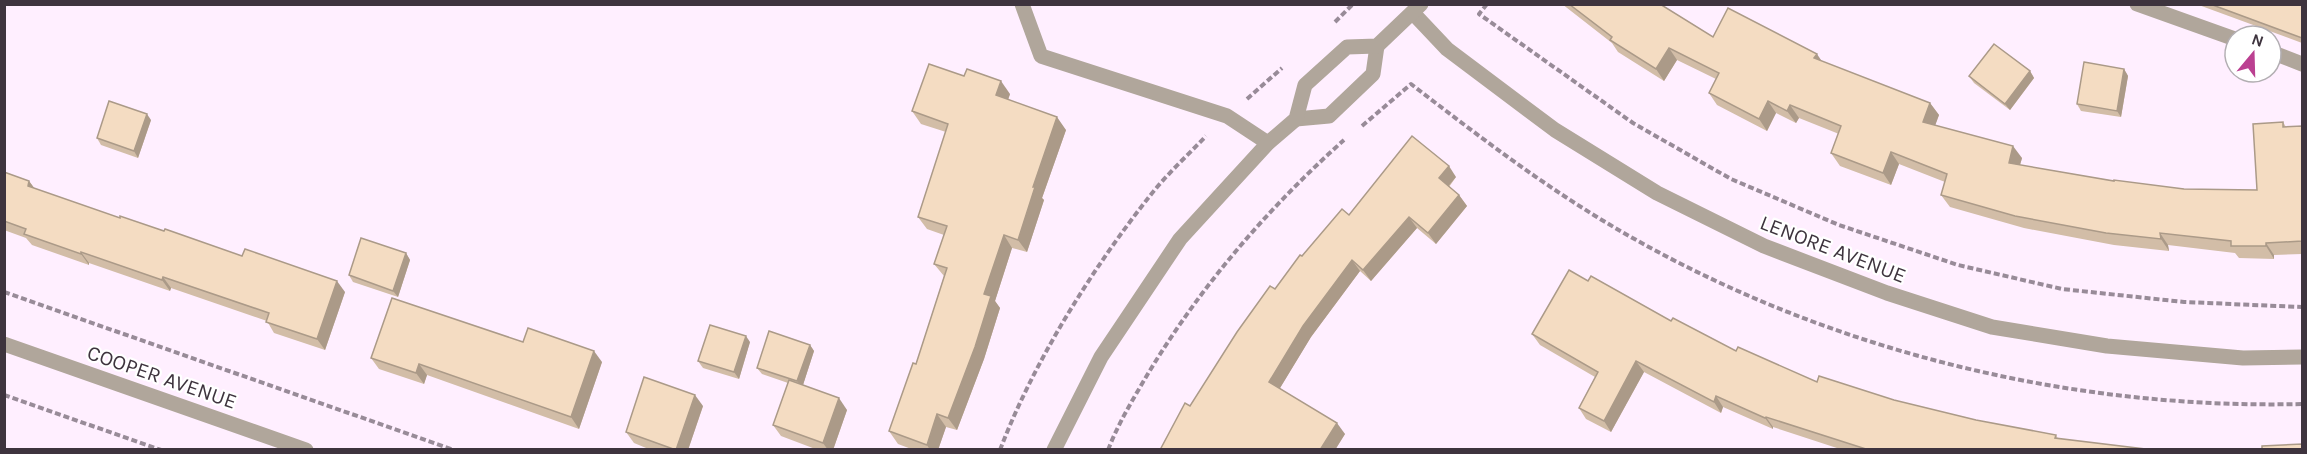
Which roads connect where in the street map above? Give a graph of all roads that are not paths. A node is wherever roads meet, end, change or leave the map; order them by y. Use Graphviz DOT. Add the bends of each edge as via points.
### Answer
graph roads {
  1 [pos="1022,4"];
  2 [pos="2137,4"];
  3 [pos="1417,9"];
  4 [pos="2223,35"];
  5 [pos="1377,46"];
  6 [pos="2283,57"];
  7 [pos="2302,64"];
  8 [pos="1296,119"];
  9 [pos="1268,143"];
  10 [pos="4,344"];
  11 [pos="2302,357"];
  12 [pos="306,450"];
  13 [pos="1054,450"];
  1 -- 9 [label="street" via="1041,56 1227,116"];
  2 -- 4 [label="street"];
  3 -- 5 [label="street"];
  3 -- 11 [label="street, LENORE AVENUE" via="1447,49 1555,130 1657,193 1764,246 1887,293 1992,327 2106,346 2243,358"];
  5 -- 8 [label="street" via="1347,47 1305,85"];
  5 -- 8 [label="street" via="1373,74 1329,116"];
  6 -- 7 [label="street"];
  8 -- 9 [label="street"];
  9 -- 13 [label="street" via="1180,239 1101,357"];
  10 -- 12 [label="street, COOPER AVENUE"];
}
